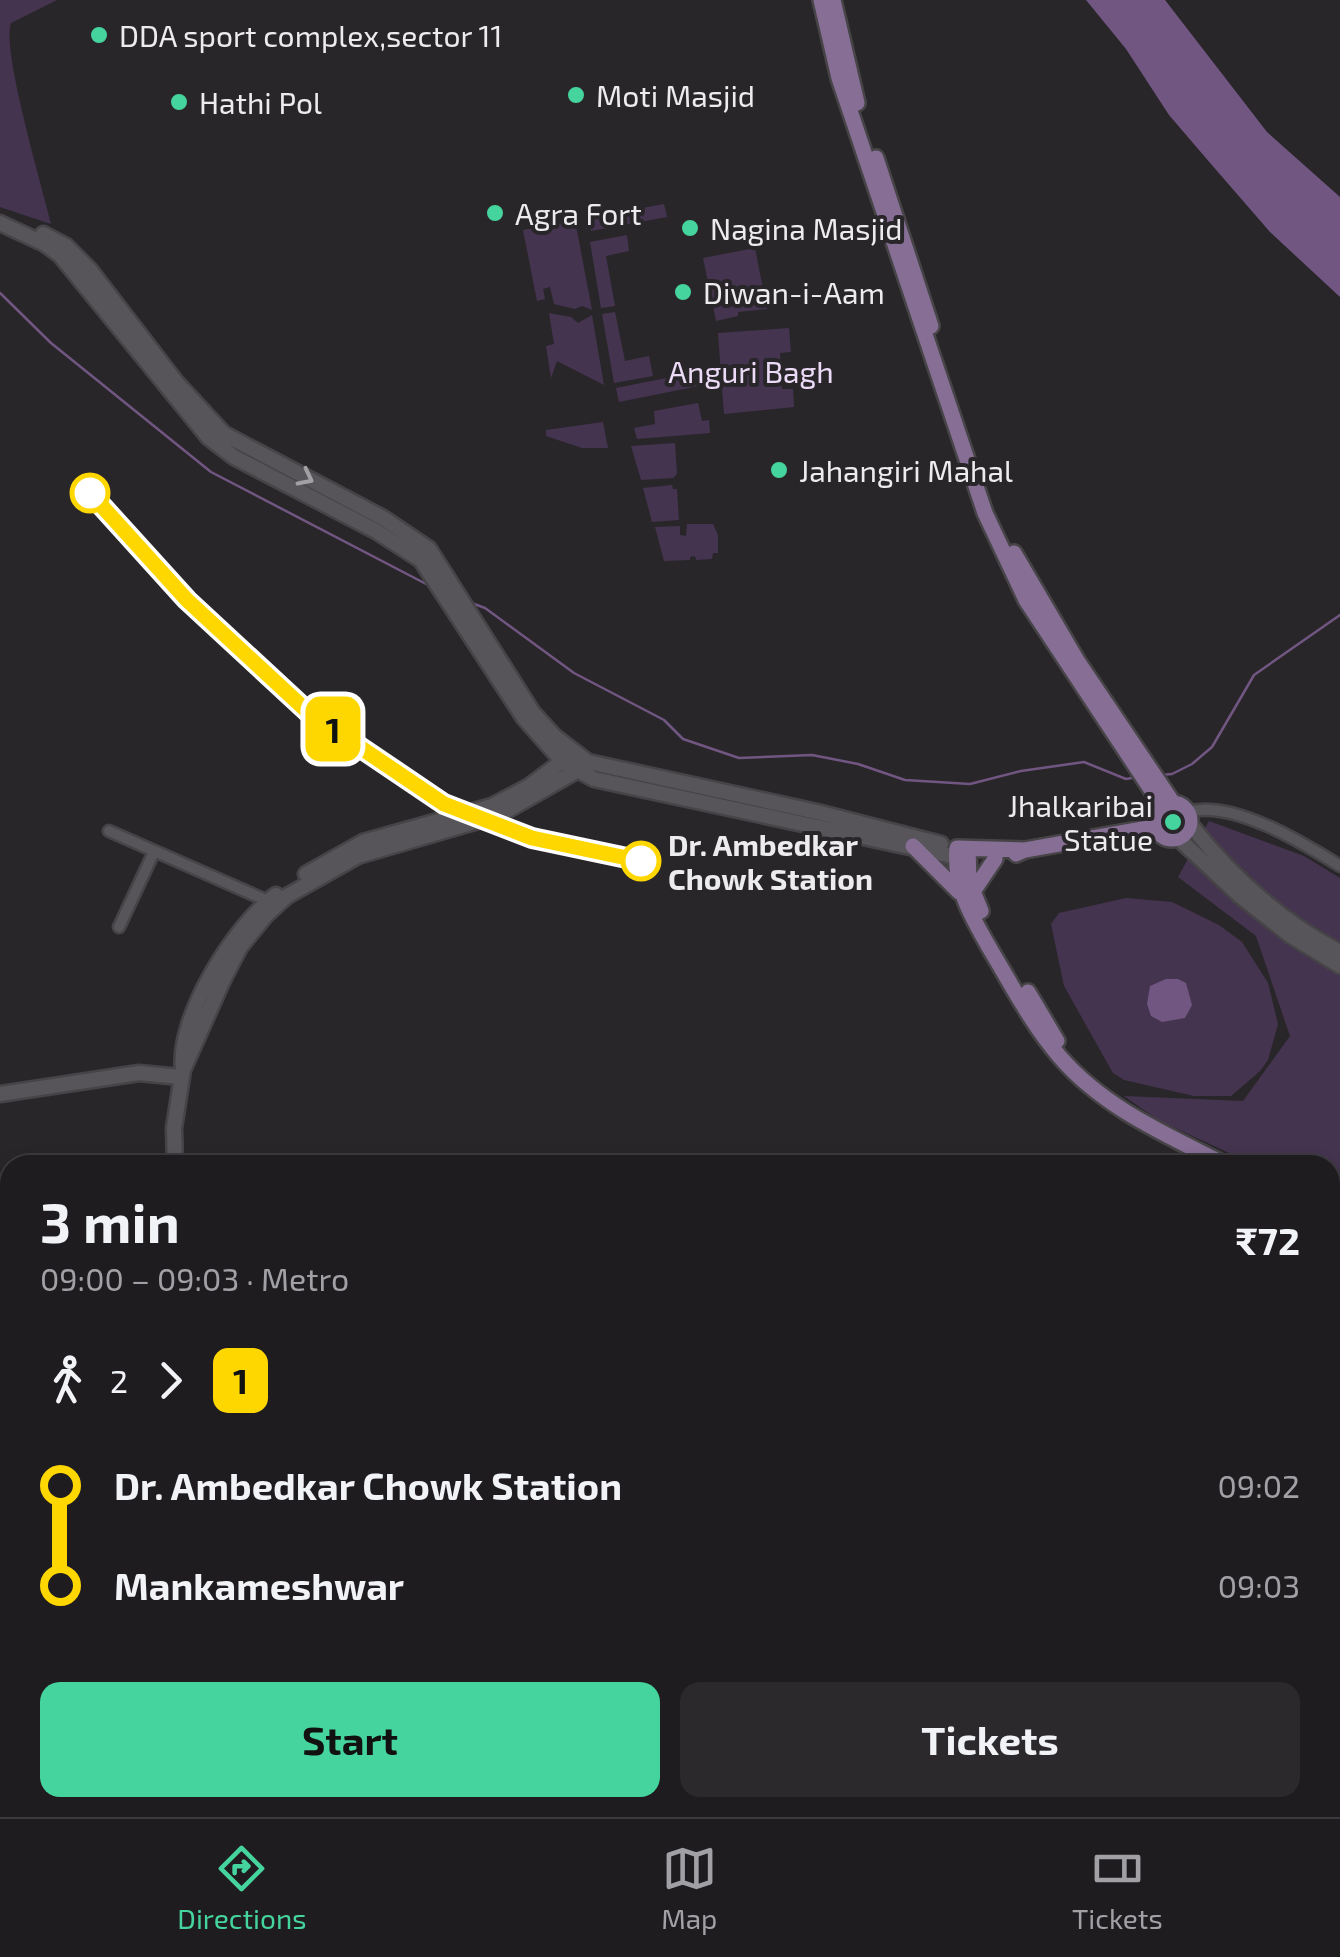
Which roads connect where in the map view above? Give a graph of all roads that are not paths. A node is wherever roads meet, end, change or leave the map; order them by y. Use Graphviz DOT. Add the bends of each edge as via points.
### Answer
graph roads {
  1 [pos="821,0"];
  2 [pos="833,0"];
  3 [pos="0,214"];
  4 [pos="0,222"];
  5 [pos="220,438"];
  6 [pos="487,653"];
  7 [pos="539,736"];
  8 [pos="568,758"];
  9 [pos="1139,765"];
  10 [pos="582,767"];
  11 [pos="538,780"];
  12 [pos="602,780"];
  13 [pos="534,798"];
  14 [pos="1167,805"];
  15 [pos="1188,818"];
  16 [pos="1154,827"];
  17 [pos="110,832"];
  18 [pos="1178,838"];
  19 [pos="913,846"];
  20 [pos="1025,850"];
  21 [pos="154,852"];
  22 [pos="962,853"];
  23 [pos="994,858"];
  24 [pos="1340,866"];
  25 [pos="967,894"];
  26 [pos="268,901"];
  27 [pos="119,927"];
  28 [pos="1340,952"];
  29 [pos="1340,966"];
  30 [pos="182,1073"];
  31 [pos="0,1094"];
  32 [pos="175,1155"];
  33 [pos="1206,1155"];
  1 -- 9 [label="main road" via="838,78 985,513 1026,600"];
  2 -- 9 [label="main road" via="858,109 988,496 1029,580"];
  3 -- 5 [label="main road" via="66,246 90,270"];
  4 -- 5 [label="main road" via="60,256 198,426"];
  5 -- 6 [label="main road" via="429,550"];
  6 -- 7 [label="main road"];
  6 -- 8 [label="main road"];
  7 -- 8 [label="main road"];
  7 -- 11 [label="main road" via="545,755"];
  8 -- 10 [label="main road"];
  8 -- 11 [label="main road"];
  9 -- 14 [label="main road"];
  10 -- 12 [label="main road"];
  10 -- 13 [label="main road"];
  10 -- 22 [label="main road" via="836,816"];
  11 -- 26 [label="main road" via="492,806 362,842"];
  12 -- 13 [label="main road"];
  12 -- 19 [label="main road"];
  13 -- 30 [label="main road" via="358,856 287,896 240,948"];
  14 -- 15 [label="main road"];
  14 -- 16 [label="main road" via="1154,815"];
  15 -- 18 [label="main road"];
  15 -- 24 [label="street" via="1218,810 1272,828"];
  15 -- 28 [label="main road" via="1250,890"];
  16 -- 18 [label="main road" via="1161,836"];
  16 -- 20 [label="main road"];
  17 -- 21 [label="street"];
  18 -- 29 [label="main road" via="1240,896"];
  19 -- 22 [label="main road"];
  19 -- 25 [label="main road"];
  20 -- 22 [label="main road"];
  20 -- 23 [label="main road"];
  21 -- 26 [label="street"];
  21 -- 27 [label="street"];
  22 -- 23 [label="main road"];
  22 -- 25 [label="main road"];
  23 -- 25 [label="main road"];
  25 -- 33 [label="main road" via="1072,1071 1139,1121"];
  26 -- 30 [label="main road" via="249,919 206,988 181,1054"];
  30 -- 31 [label="main road" via="138,1073"];
  30 -- 32 [label="main road"];
}
